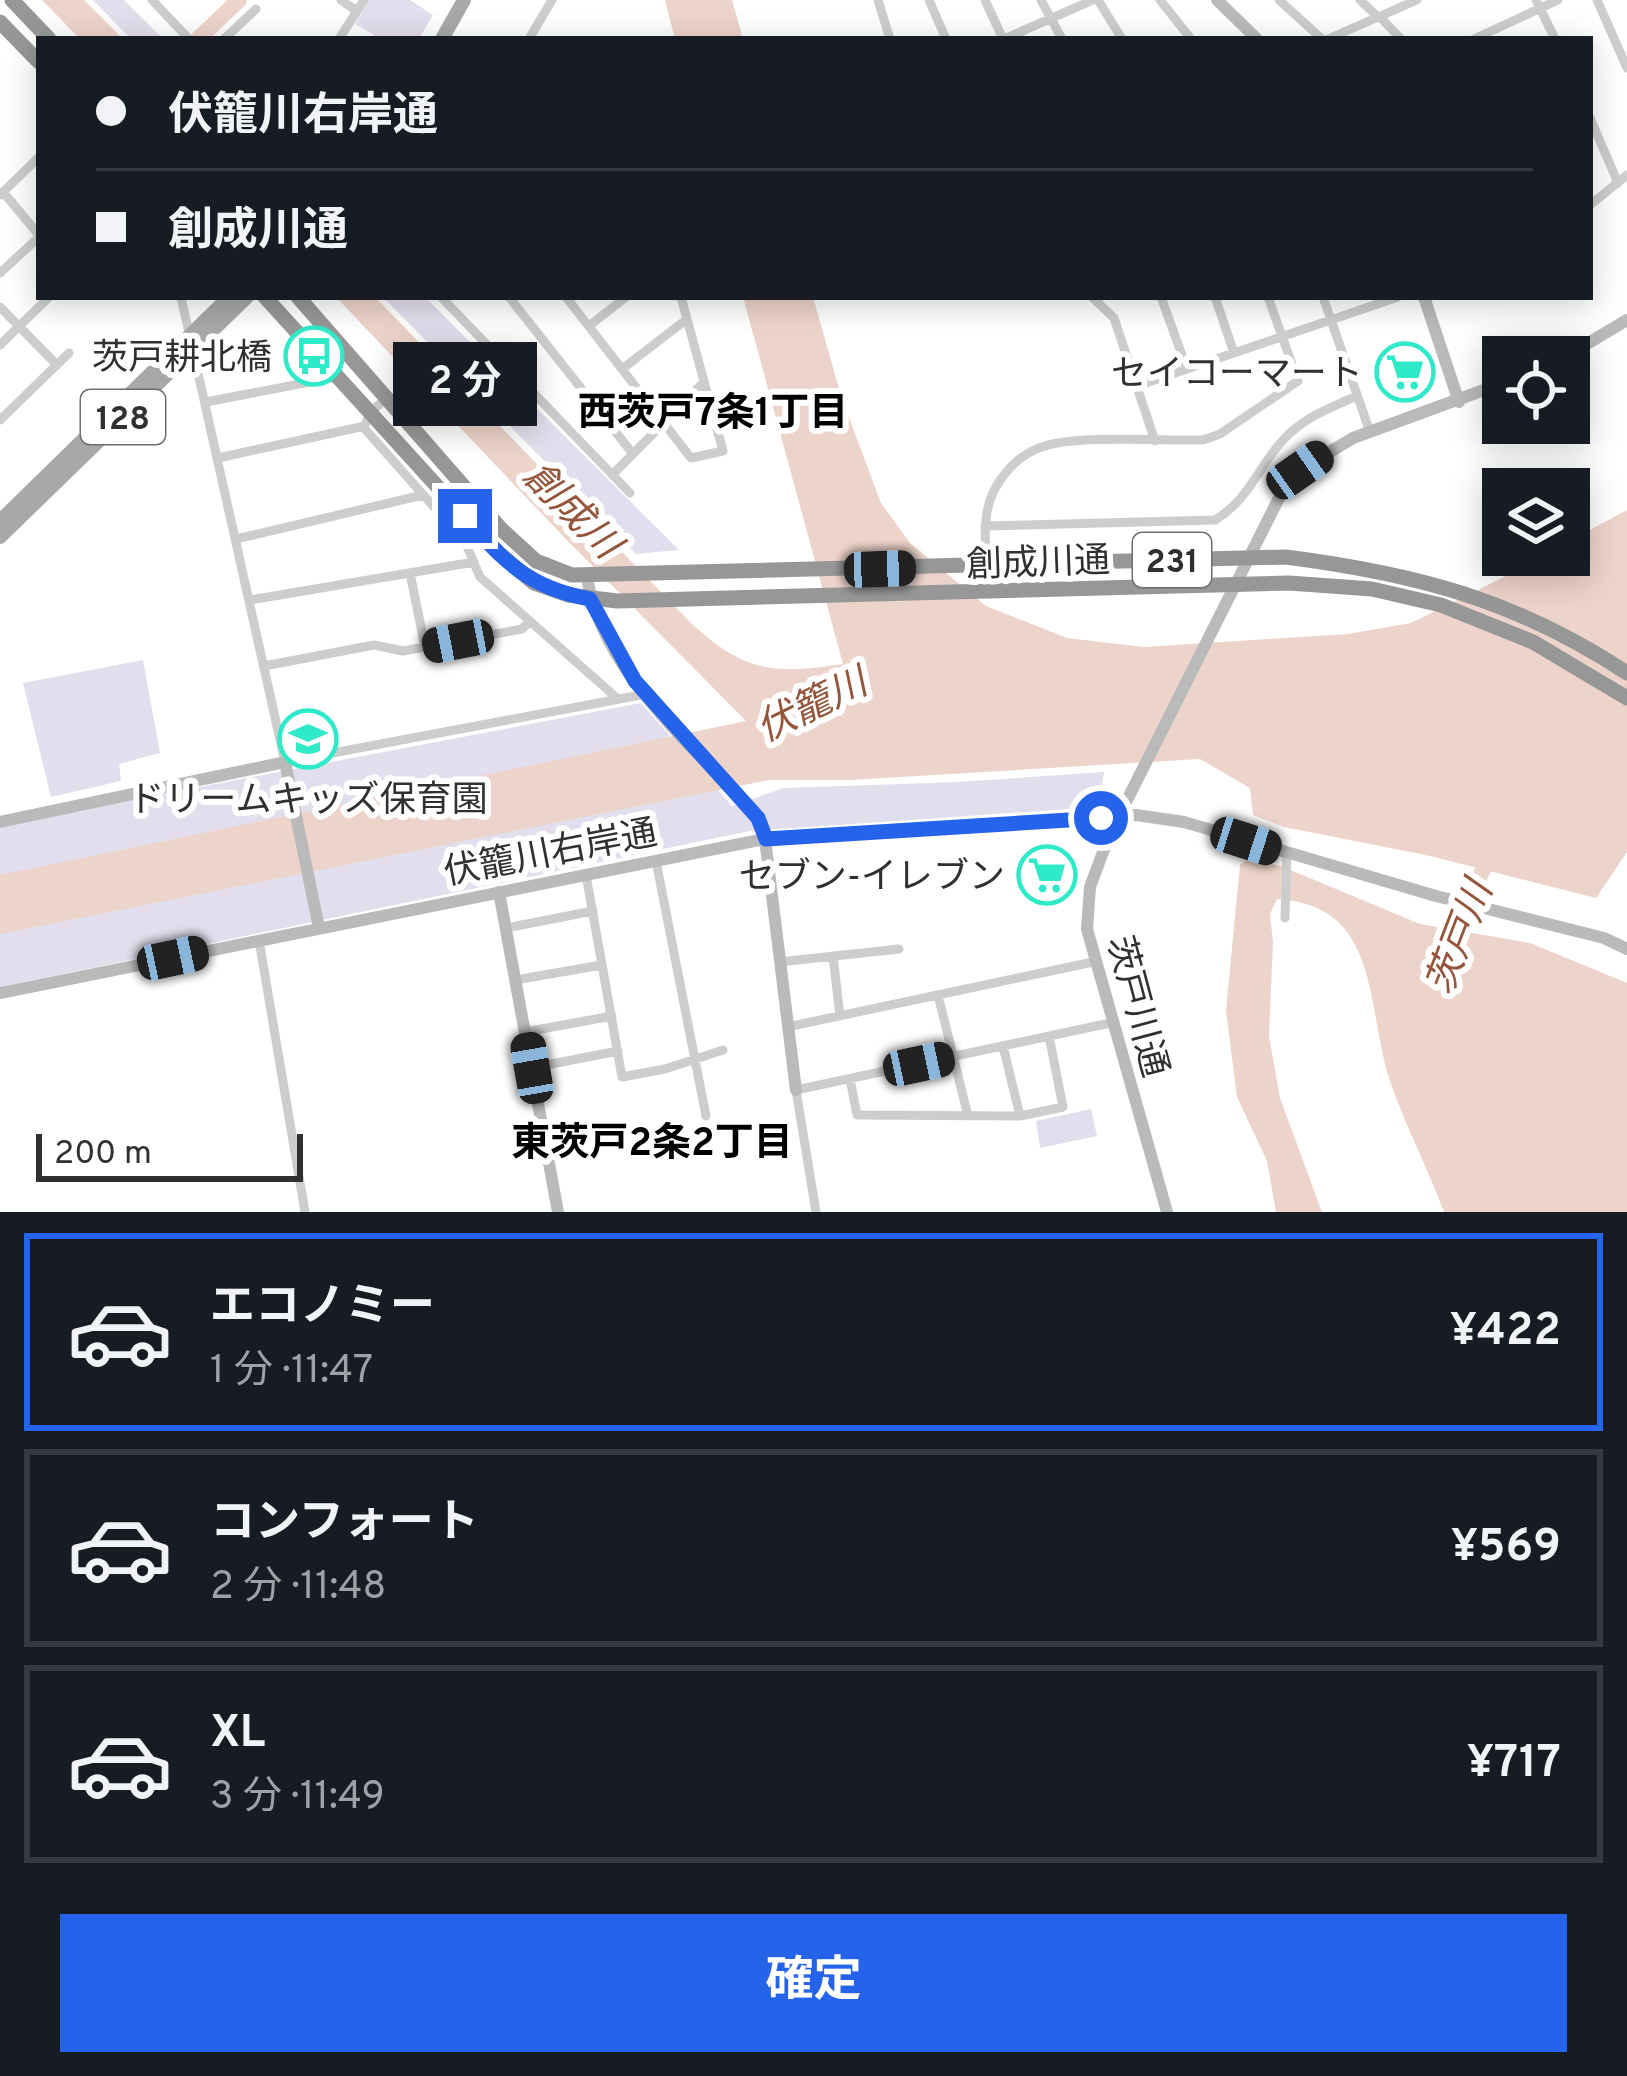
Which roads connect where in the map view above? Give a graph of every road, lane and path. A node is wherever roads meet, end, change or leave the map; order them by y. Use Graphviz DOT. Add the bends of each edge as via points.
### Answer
graph roads {
  1 [pos="12,0"];
  2 [pos="152,0"];
  3 [pos="341,0"];
  4 [pos="364,0"];
  5 [pos="464,0"];
  6 [pos="552,0"];
  7 [pos="878,0"];
  8 [pos="929,0"];
  9 [pos="985,0"];
  10 [pos="1041,0"];
  11 [pos="1096,0"];
  12 [pos="1160,0"];
  13 [pos="1217,0"];
  14 [pos="1279,0"];
  15 [pos="1360,0"];
  16 [pos="1417,0"];
  17 [pos="1558,0"];
  18 [pos="1597,0"];
  19 [pos="1538,4"];
  20 [pos="256,9"];
  21 [pos="357,11"];
  22 [pos="1379,17"];
  23 [pos="1051,18"];
  24 [pos="0,22"];
  25 [pos="46,36"];
  26 [pos="186,36"];
  27 [pos="227,36"];
  28 [pos="341,36"];
  29 [pos="444,36"];
  30 [pos="531,36"];
  31 [pos="889,36"];
  32 [pos="945,36"];
  33 [pos="1003,36"];
  34 [pos="1011,36"];
  35 [pos="1060,36"];
  36 [pos="1120,36"];
  37 [pos="1189,36"];
  38 [pos="1254,36"];
  39 [pos="1321,36"];
  40 [pos="1332,36"];
  41 [pos="1398,36"];
  42 [pos="1484,36"];
  43 [pos="1554,36"];
  44 [pos="36,59"];
  45 [pos="1627,68"];
  46 [pos="1595,142"];
  47 [pos="36,160"];
  48 [pos="1623,179"];
  49 [pos="1,193"];
  50 [pos="1593,203"];
  51 [pos="36,233"];
  52 [pos="36,239"];
  53 [pos="0,273"];
  54 [pos="46,300"];
  55 [pos="182,300"];
  56 [pos="226,300"];
  57 [pos="244,300"];
  58 [pos="269,300"];
  59 [pos="301,300"];
  60 [pos="443,300"];
  61 [pos="460,300"];
  62 [pos="510,300"];
  63 [pos="568,300"];
  64 [pos="622,300"];
  65 [pos="681,300"];
  66 [pos="1095,300"];
  67 [pos="1162,300"];
  68 [pos="1216,300"];
  69 [pos="1269,300"];
  70 [pos="1324,300"];
  71 [pos="1379,300"];
  72 [pos="1425,300"];
  73 [pos="0,307"];
  74 [pos="452,308"];
  75 [pos="687,319"];
  76 [pos="1332,320"];
  77 [pos="1627,320"];
  78 [pos="19,326"];
  79 [pos="589,326"];
  80 [pos="1283,336"];
  81 [pos="192,341"];
  82 [pos="1590,342"];
  83 [pos="0,345"];
  84 [pos="69,352"];
  85 [pos="1234,353"];
  86 [pos="57,364"];
  87 [pos="622,369"];
  88 [pos="1187,369"];
  89 [pos="338,376"];
  90 [pos="704,382"];
  91 [pos="1137,386"];
  92 [pos="1482,392"];
  93 [pos="1357,396"];
  94 [pos="386,399"];
  95 [pos="0,401"];
  96 [pos="206,402"];
  97 [pos="1459,402"];
  98 [pos="9,411"];
  99 [pos="367,419"];
  100 [pos="0,420"];
  101 [pos="664,423"];
  102 [pos="1370,432"];
  103 [pos="1155,441"];
  104 [pos="633,454"];
  105 [pos="218,458"];
  106 [pos="613,474"];
  107 [pos="630,493"];
  108 [pos="423,495"];
  109 [pos="0,521"];
  110 [pos="985,526"];
  111 [pos="0,537"];
  112 [pos="236,539"];
  113 [pos="1246,557"];
  114 [pos="474,562"];
  115 [pos="986,566"];
  116 [pos="410,573"];
  117 [pos="594,577"];
  118 [pos="1233,584"];
  119 [pos="999,592"];
  120 [pos="590,599"];
  121 [pos="250,600"];
  122 [pos="530,621"];
  123 [pos="425,647"];
  124 [pos="264,666"];
  125 [pos="1627,674"];
  126 [pos="646,694"];
  127 [pos="1627,698"];
  128 [pos="618,699"];
  129 [pos="286,762"];
  130 [pos="1119,816"];
  131 [pos="0,822"];
  132 [pos="766,839"];
  133 [pos="1287,859"];
  134 [pos="656,861"];
  135 [pos="586,875"];
  136 [pos="499,892"];
  137 [pos="592,911"];
  138 [pos="1285,912"];
  139 [pos="319,928"];
  140 [pos="506,928"];
  141 [pos="259,940"];
  142 [pos="898,949"];
  143 [pos="1627,949"];
  144 [pos="833,956"];
  145 [pos="779,962"];
  146 [pos="1093,962"];
  147 [pos="602,965"];
  148 [pos="515,980"];
  149 [pos="0,993"];
  150 [pos="938,995"];
  151 [pos="612,1016"];
  152 [pos="840,1016"];
  153 [pos="1110,1023"];
  154 [pos="787,1027"];
  155 [pos="525,1032"];
  156 [pos="1049,1036"];
  157 [pos="1003,1046"];
  158 [pos="723,1050"];
  159 [pos="618,1051"];
  160 [pos="694,1057"];
  161 [pos="953,1057"];
  162 [pos="532,1068"];
  163 [pos="850,1079"];
  164 [pos="796,1090"];
  165 [pos="968,1115"];
  166 [pos="706,1116"];
  167 [pos="1020,1116"];
  168 [pos="305,1212"];
  169 [pos="558,1212"];
  170 [pos="816,1212"];
  171 [pos="1167,1212"];
  1 -- 25 [label="highway"];
  2 -- 26 [label="street"];
  3 -- 21 [label="street"];
  4 -- 21 [label="street"];
  5 -- 29 [label="main road"];
  6 -- 30 [label="street"];
  7 -- 31 [label="street"];
  8 -- 32 [label="street"];
  9 -- 33 [label="street"];
  10 -- 23 [label="street"];
  11 -- 23 [label="street"];
  11 -- 36 [label="street"];
  12 -- 37 [label="street"];
  13 -- 38 [label="main road"];
  14 -- 39 [label="street"];
  15 -- 22 [label="street"];
  16 -- 22 [label="street"];
  17 -- 19 [label="street"];
  18 -- 45 [label="street"];
  19 -- 42 [label="street"];
  19 -- 43 [label="street"];
  20 -- 27 [label="street"];
  21 -- 28 [label="street"];
  22 -- 40 [label="street"];
  22 -- 41 [label="street"];
  23 -- 34 [label="street"];
  23 -- 35 [label="street"];
  24 -- 44 [label="highway"];
  46 -- 48 [label="street"];
  47 -- 49 [label="street"];
  48 -- 50 [label="street"];
  49 -- 51 [label="street"];
  52 -- 53 [label="street"];
  54 -- 78 [label="street"];
  55 -- 81 [label="street"];
  56 -- 81 [label="main road, 128"];
  57 -- 81 [label="main road, 128"];
  58 -- 89 [label="highway, 創成川通 / 231"];
  59 -- 94 [label="highway, 創成川通 / 231"];
  60 -- 74 [label="street"];
  61 -- 74 [label="street"];
  62 -- 104 [label="street"];
  63 -- 79 [label="street"];
  64 -- 79 [label="street"];
  65 -- 75 [label="street"];
  66 -- 91 [label="street" via="1114,318"];
  67 -- 88 [label="street"];
  68 -- 85 [label="street"];
  69 -- 80 [label="street"];
  70 -- 76 [label="street"];
  71 -- 76 [label="street"];
  72 -- 97 [label="main road"];
  73 -- 78 [label="street"];
  74 -- 106 [label="street"];
  75 -- 87 [label="street"];
  75 -- 90 [label="street"];
  76 -- 80 [label="street"];
  76 -- 93 [label="street"];
  77 -- 82 [label="main road"];
  78 -- 83 [label="street"];
  78 -- 86 [label="street"];
  79 -- 87 [label="street"];
  80 -- 85 [label="street"];
  80 -- 103 [label="street" via="1298,381 1220,434"];
  81 -- 96 [label="street"];
  81 -- 109 [label="main road, 128"];
  81 -- 111 [label="main road, 128"];
  84 -- 86 [label="street"];
  85 -- 88 [label="street"];
  86 -- 98 [label="street"];
  87 -- 101 [label="street"];
  88 -- 91 [label="street"];
  89 -- 96 [label="street"];
  89 -- 99 [label="highway, 創成川通 / 231"];
  90 -- 101 [label="street"];
  90 -- 101 [label="street" via="723,451 691,458"];
  91 -- 103 [label="street"];
  92 -- 97 [label="main road, 茨戸川通"];
  93 -- 102 [label="street"];
  93 -- 110 [label="street" via="1291,432 1239,503 1216,520"];
  94 -- 99 [label="street"];
  94 -- 117 [label="highway, 創成川通 / 231" via="536,561"];
  95 -- 98 [label="street"];
  96 -- 105 [label="street"];
  97 -- 102 [label="main road, 茨戸川通"];
  98 -- 100 [label="street"];
  99 -- 105 [label="street"];
  99 -- 108 [label="street"];
  99 -- 120 [label="highway, 創成川通 / 231" via="513,568 534,583"];
  101 -- 104 [label="street"];
  102 -- 113 [label="main road, 茨戸川通" via="1300,470"];
  103 -- 110 [label="street" via="1045,446 996,484"];
  104 -- 106 [label="street"];
  105 -- 112 [label="street"];
  106 -- 107 [label="street"];
  108 -- 112 [label="street"];
  108 -- 114 [label="street"];
  110 -- 115 [label="street"];
  112 -- 121 [label="street"];
  113 -- 115 [label="highway, 創成川通 / 231"];
  113 -- 118 [label="main road, 茨戸川通"];
  113 -- 125 [label="highway, 創成川通 / 231" via="1382,570 1501,604"];
  114 -- 116 [label="street"];
  114 -- 122 [label="street"];
  115 -- 117 [label="highway, 創成川通 / 231"];
  115 -- 119 [label="street"];
  116 -- 121 [label="street"];
  116 -- 123 [label="street"];
  117 -- 120 [label="main road"];
  118 -- 119 [label="highway, 創成川通 / 231"];
  118 -- 127 [label="highway, 創成川通 / 231" via="1372,590 1441,605 1533,642"];
  118 -- 130 [label="main road, 茨戸川通"];
  119 -- 120 [label="highway, 創成川通 / 231"];
  120 -- 126 [label="main road"];
  121 -- 124 [label="street"];
  122 -- 123 [label="street"];
  122 -- 128 [label="street"];
  123 -- 124 [label="street" via="374,645"];
  124 -- 129 [label="street"];
  126 -- 128 [label="street"];
  126 -- 132 [label="main road" via="758,818"];
  128 -- 129 [label="street"];
  129 -- 131 [label="main road"];
  129 -- 139 [label="main road"];
  130 -- 132 [label="main road, 伏籠川右岸通"];
  130 -- 133 [label="main road, 伏籠川右岸通" via="1184,822"];
  130 -- 146 [label="main road, 茨戸川通" via="1087,904"];
  132 -- 134 [label="main road, 伏籠川右岸通"];
  132 -- 145 [label="main road"];
  133 -- 138 [label="street"];
  133 -- 143 [label="main road, 伏籠川右岸通"];
  134 -- 135 [label="main road, 伏籠川右岸通"];
  134 -- 160 [label="street"];
  135 -- 136 [label="main road, 伏籠川右岸通"];
  135 -- 137 [label="street"];
  136 -- 139 [label="main road, 伏籠川右岸通"];
  136 -- 140 [label="main road"];
  137 -- 140 [label="street"];
  137 -- 147 [label="street"];
  139 -- 141 [label="main road, 伏籠川右岸通"];
  140 -- 148 [label="main road"];
  141 -- 149 [label="main road, 伏籠川右岸通"];
  141 -- 168 [label="street"];
  142 -- 144 [label="street"];
  144 -- 145 [label="street"];
  144 -- 152 [label="street"];
  145 -- 154 [label="main road"];
  146 -- 150 [label="street"];
  146 -- 153 [label="main road, 茨戸川通"];
  147 -- 148 [label="street"];
  147 -- 151 [label="street"];
  148 -- 155 [label="main road"];
  150 -- 152 [label="street"];
  150 -- 161 [label="street"];
  151 -- 155 [label="street"];
  151 -- 159 [label="street"];
  152 -- 154 [label="street"];
  153 -- 156 [label="street"];
  153 -- 171 [label="main road, 茨戸川通"];
  154 -- 164 [label="main road"];
  155 -- 162 [label="main road"];
  156 -- 157 [label="street"];
  156 -- 167 [label="street" via="1063,1107"];
  157 -- 161 [label="street"];
  157 -- 167 [label="street"];
  158 -- 160 [label="street"];
  159 -- 160 [label="street" via="622,1077"];
  159 -- 162 [label="street"];
  160 -- 166 [label="street"];
  161 -- 163 [label="street"];
  161 -- 165 [label="street"];
  162 -- 169 [label="main road"];
  163 -- 164 [label="street"];
  163 -- 165 [label="street" via="857,1115"];
  164 -- 170 [label="street"];
  165 -- 167 [label="street"];
}
